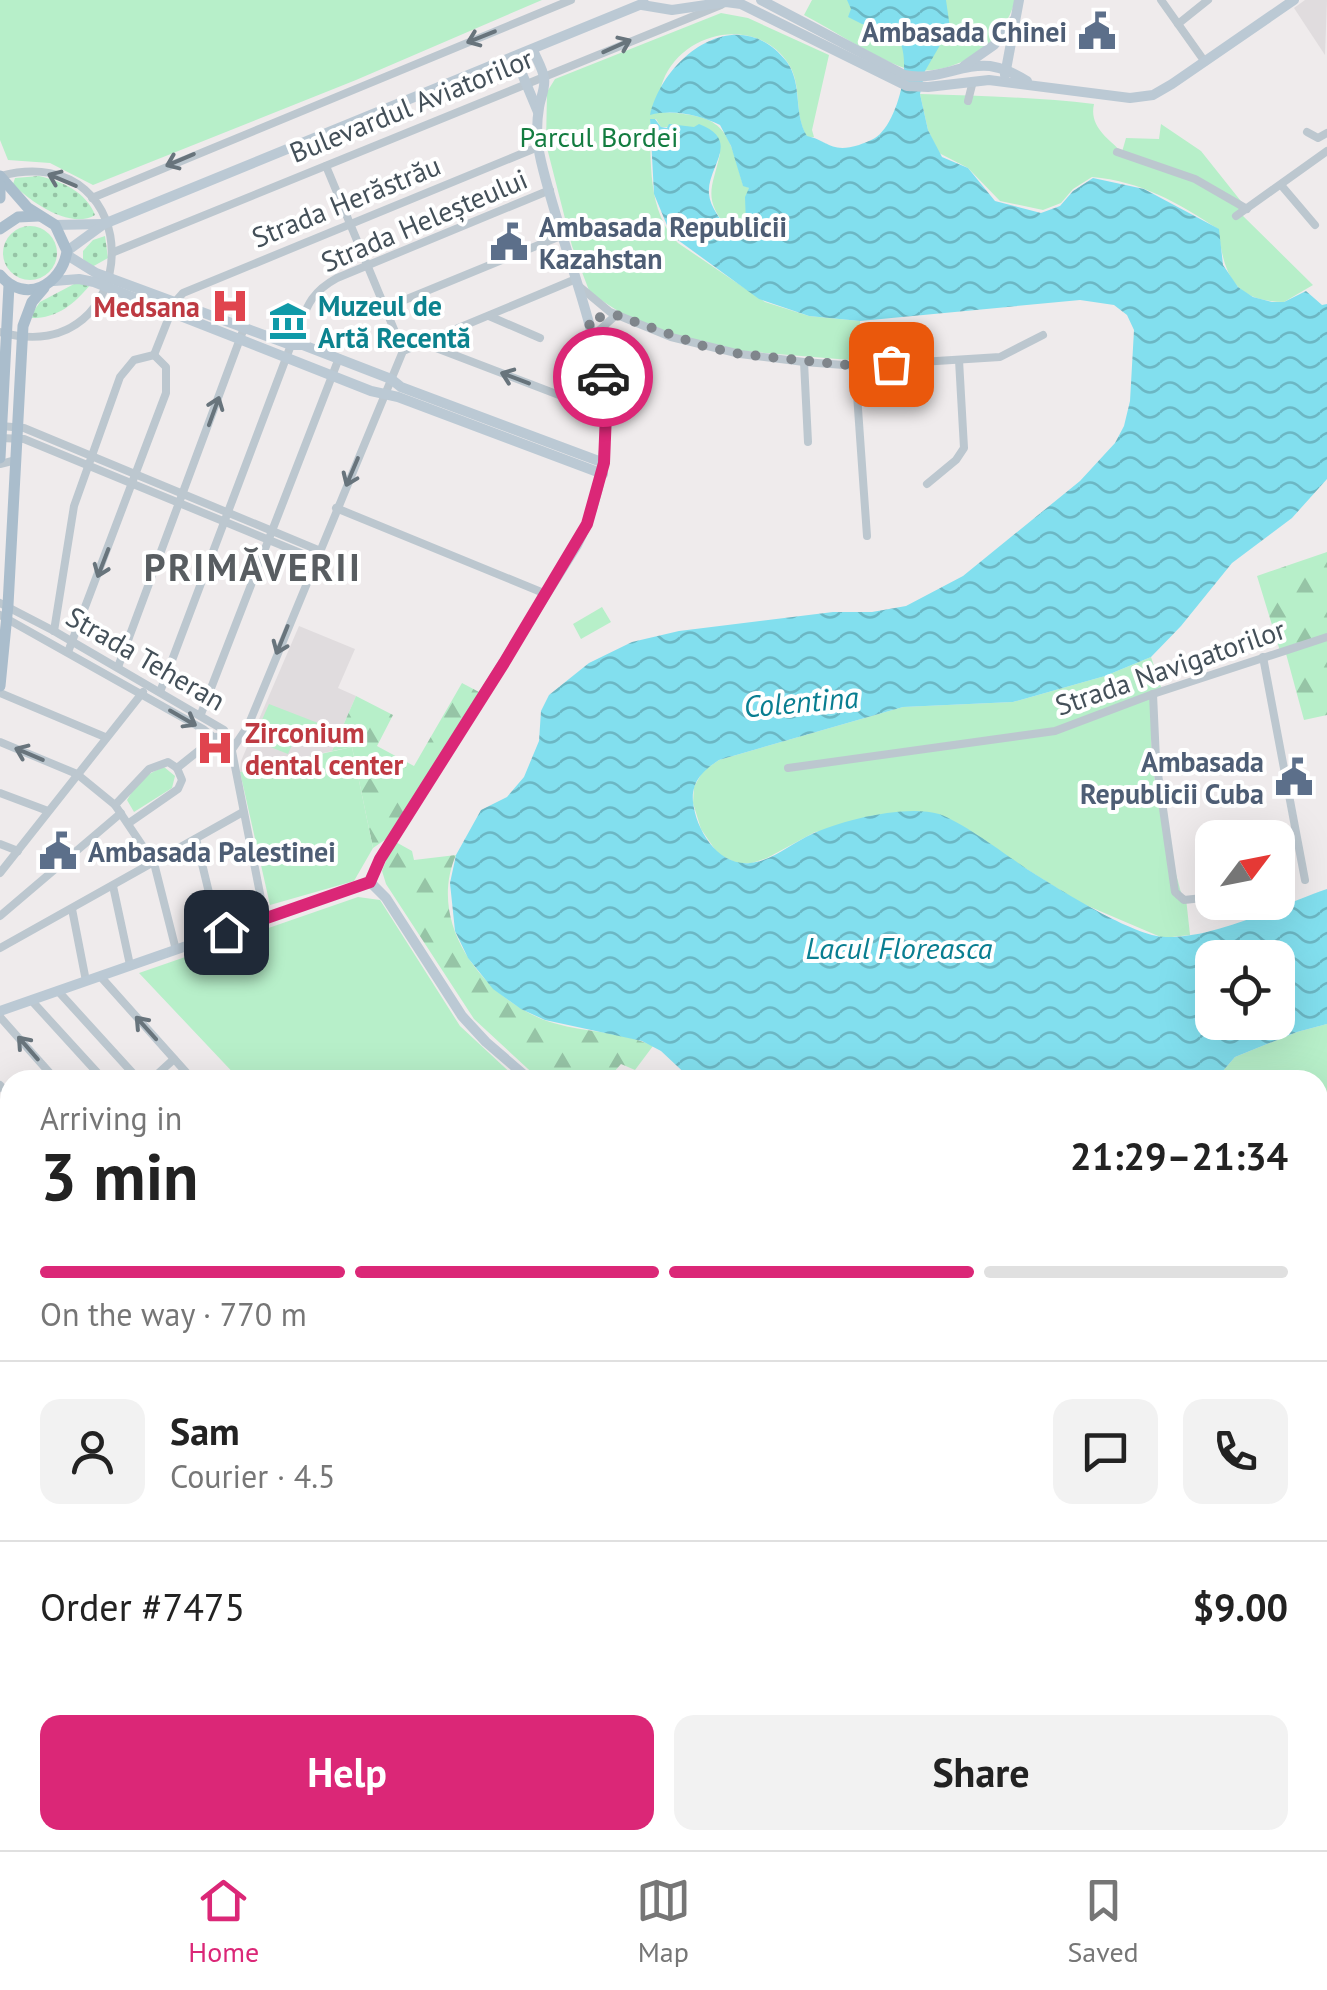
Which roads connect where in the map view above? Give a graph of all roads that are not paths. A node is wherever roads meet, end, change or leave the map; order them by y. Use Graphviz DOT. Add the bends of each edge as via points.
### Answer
graph roads {
  1 [pos="571,0"];
  2 [pos="685,0"];
  3 [pos="761,0"];
  4 [pos="1019,0"];
  5 [pos="1161,0"];
  6 [pos="1208,0"];
  7 [pos="1294,0"];
  8 [pos="650,2"];
  9 [pos="726,2"];
  10 [pos="672,10"];
  11 [pos="1014,20"];
  12 [pos="1178,24"];
  13 [pos="524,54"];
  14 [pos="1204,62"];
  15 [pos="889,74"];
  16 [pos="949,74"];
  17 [pos="1005,75"];
  18 [pos="545,79"];
  19 [pos="973,80"];
  20 [pos="928,82"];
  21 [pos="528,84"];
  22 [pos="968,101"];
  23 [pos="538,112"];
  24 [pos="1308,132"];
  25 [pos="1327,133"];
  26 [pos="538,146"];
  27 [pos="1327,151"];
  28 [pos="1118,152"];
  29 [pos="326,166"];
  30 [pos="0,176"];
  31 [pos="1281,184"];
  32 [pos="0,185"];
  33 [pos="550,190"];
  34 [pos="0,198"];
  35 [pos="92,198"];
  36 [pos="1246,209"];
  37 [pos="39,216"];
  38 [pos="1236,216"];
  39 [pos="106,224"];
  40 [pos="350,224"];
  41 [pos="55,225"];
  42 [pos="1315,225"];
  43 [pos="0,229"];
  44 [pos="563,235"];
  45 [pos="114,252"];
  46 [pos="67,253"];
  47 [pos="367,266"];
  48 [pos="3,282"];
  49 [pos="577,282"];
  50 [pos="109,283"];
  51 [pos="49,284"];
  52 [pos="173,306"];
  53 [pos="385,308"];
  54 [pos="616,315"];
  55 [pos="488,316"];
  56 [pos="588,319"];
  57 [pos="3,333"];
  58 [pos="243,333"];
  59 [pos="1042,335"];
  60 [pos="22,336"];
  61 [pos="593,336"];
  62 [pos="540,338"];
  63 [pos="422,343"];
  64 [pos="289,351"];
  65 [pos="403,352"];
  66 [pos="154,354"];
  67 [pos="339,358"];
  68 [pos="959,360"];
  69 [pos="804,362"];
  70 [pos="855,366"];
  71 [pos="333,376"];
  72 [pos="391,379"];
  73 [pos="1,385"];
  74 [pos="384,394"];
  75 [pos="606,413"];
  76 [pos="1,432"];
  77 [pos="17,433"];
  78 [pos="808,442"];
  79 [pos="16,460"];
  80 [pos="0,461"];
  81 [pos="90,461"];
  82 [pos="604,468"];
  83 [pos="134,479"];
  84 [pos="927,484"];
  85 [pos="182,498"];
  86 [pos="336,508"];
  87 [pos="226,517"];
  88 [pos="272,535"];
  89 [pos="868,536"];
  90 [pos="317,554"];
  91 [pos="546,594"];
  92 [pos="4,610"];
  93 [pos="54,631"];
  94 [pos="1327,636"];
  95 [pos="73,642"];
  96 [pos="68,652"];
  97 [pos="1263,658"];
  98 [pos="118,667"];
  99 [pos="148,684"];
  100 [pos="0,690"];
  101 [pos="160,692"];
  102 [pos="142,694"];
  103 [pos="1153,694"];
  104 [pos="201,714"];
  105 [pos="106,737"];
  106 [pos="216,737"];
  107 [pos="0,742"];
  108 [pos="231,751"];
  109 [pos="177,768"];
  110 [pos="788,768"];
  111 [pos="77,774"];
  112 [pos="0,793"];
  113 [pos="115,805"];
  114 [pos="48,810"];
  115 [pos="243,812"];
  116 [pos="122,813"];
  117 [pos="129,824"];
  118 [pos="196,839"];
  119 [pos="0,844"];
  120 [pos="18,850"];
  121 [pos="154,863"];
  122 [pos="0,873"];
  123 [pos="1304,880"];
  124 [pos="370,882"];
  125 [pos="113,886"];
  126 [pos="1195,898"];
  127 [pos="72,910"];
  128 [pos="0,916"];
  129 [pos="265,918"];
  130 [pos="219,934"];
  131 [pos="0,948"];
  132 [pos="176,950"];
  133 [pos="130,966"];
  134 [pos="100,976"];
  135 [pos="86,981"];
  136 [pos="58,991"];
  137 [pos="31,1000"];
  138 [pos="0,1014"];
  139 [pos="174,1059"];
  140 [pos="48,1070"];
  141 [pos="95,1070"];
  142 [pos="130,1070"];
  143 [pos="162,1070"];
  144 [pos="184,1070"];
  145 [pos="518,1070"];
  1 -- 35 [label="street, Bulevardul Aviatorilor, one-way"];
  2 -- 10 [label="street"];
  3 -- 15 [label="street"];
  4 -- 11 [label="street"];
  5 -- 12 [label="street"];
  6 -- 12 [label="street"];
  7 -- 14 [label="street"];
  8 -- 10 [label="street"];
  8 -- 13 [label="street, Bulevardul Aviatorilor"];
  9 -- 10 [label="street"];
  9 -- 15 [label="street"];
  18 -- 9 [label="street, Bulevardul Aviatorilor, one-way"];
  11 -- 16 [label="street" via="988,50"];
  11 -- 17 [label="street"];
  12 -- 14 [label="street"];
  13 -- 18 [label="street"];
  13 -- 21 [label="street"];
  13 -- 39 [label="street, Bulevardul Aviatorilor"];
  14 -- 17 [label="street" via="1138,98"];
  15 -- 20 [label="street" via="907,86"];
  16 -- 17 [label="street" via="981,66"];
  16 -- 20 [label="street"];
  17 -- 19 [label="street"];
  18 -- 21 [label="street, Bulevardul Aviatorilor"];
  18 -- 23 [label="street"];
  19 -- 20 [label="street"];
  19 -- 22 [label="street"];
  21 -- 23 [label="street"];
  21 -- 29 [label="street, Bulevardul Aviatorilor"];
  23 -- 26 [label="street"];
  24 -- 25 [label="street" via="1318,138"];
  26 -- 33 [label="street"];
  26 -- 40 [label="street, Strada Herăstrău"];
  27 -- 31 [label="street"];
  28 -- 36 [label="street" via="1195,178"];
  29 -- 40 [label="street"];
  29 -- 45 [label="street, Bulevardul Aviatorilor"];
  35 -- 30 [label="street, one-way" via="52,174"];
  30 -- 37 [label="main road"];
  31 -- 36 [label="street"];
  31 -- 42 [label="street"];
  32 -- 34 [label="main road"];
  33 -- 44 [label="street"];
  33 -- 47 [label="street, Strada Heleșteului"];
  35 -- 39 [label="street"];
  36 -- 38 [label="street"];
  37 -- 41 [label="main road"];
  37 -- 43 [label="main road" via="18,217"];
  39 -- 41 [label="street, Bulevardul Aviatorilor"];
  39 -- 45 [label="street"];
  39 -- 46 [label="street, Bulevardul Aviatorilor"];
  40 -- 47 [label="street"];
  40 -- 52 [label="street, Strada Herăstrău" via="194,288"];
  41 -- 46 [label="main road"];
  44 -- 49 [label="street"];
  44 -- 53 [label="street"];
  45 -- 50 [label="street"];
  46 -- 50 [label="street"];
  46 -- 51 [label="main road"];
  47 -- 53 [label="street"];
  47 -- 64 [label="street, Strada Heleșteului" via="316,291"];
  48 -- 51 [label="main road" via="31,290"];
  48 -- 57 [label="main road"];
  49 -- 54 [label="street"];
  49 -- 55 [label="street"];
  49 -- 56 [label="street"];
  50 -- 51 [label="street"];
  50 -- 52 [label="street"];
  50 -- 60 [label="street" via="65,329"];
  51 -- 60 [label="main road" via="28,311"];
  52 -- 58 [label="street"];
  52 -- 66 [label="street"];
  53 -- 65 [label="street"];
  54 -- 56 [label="street"];
  54 -- 61 [label="street"];
  54 -- 69 [label="street" via="703,346"];
  55 -- 62 [label="street"];
  55 -- 63 [label="street"];
  56 -- 61 [label="street"];
  57 -- 60 [label="street"];
  57 -- 73 [label="main road"];
  58 -- 64 [label="street"];
  85 -- 58 [label="street, one-way"];
  59 -- 68 [label="street" via="1000,357"];
  60 -- 77 [label="main road"];
  61 -- 75 [label="street"];
  63 -- 65 [label="street"];
  75 -- 63 [label="street, one-way"];
  64 -- 67 [label="street" via="302,345"];
  64 -- 71 [label="street"];
  64 -- 87 [label="street, Strada Heleșteului"];
  65 -- 72 [label="street"];
  66 -- 81 [label="street" via="124,369"];
  66 -- 83 [label="street" via="166,366 168,388"];
  67 -- 71 [label="street"];
  67 -- 72 [label="street"];
  68 -- 70 [label="street"];
  68 -- 84 [label="street" via="964,448"];
  69 -- 70 [label="street"];
  69 -- 78 [label="street"];
  70 -- 89 [label="street"];
  71 -- 74 [label="street"];
  71 -- 88 [label="street"];
  72 -- 74 [label="street"];
  72 -- 82 [label="street"];
  73 -- 76 [label="main road"];
  74 -- 82 [label="street"];
  74 -- 86 [label="street, one-way"];
  75 -- 82 [label="street"];
  76 -- 77 [label="street"];
  76 -- 80 [label="main road"];
  77 -- 79 [label="main road"];
  77 -- 81 [label="street"];
  79 -- 80 [label="street"];
  79 -- 92 [label="main road"];
  81 -- 83 [label="street"];
  81 -- 93 [label="street" via="73,512"];
  82 -- 91 [label="street" via="587,524"];
  83 -- 85 [label="street"];
  83 -- 95 [label="street, one-way"];
  85 -- 87 [label="street"];
  85 -- 98 [label="street"];
  86 -- 90 [label="street"];
  86 -- 91 [label="street"];
  87 -- 88 [label="street"];
  87 -- 101 [label="street, Strada Heleșteului"];
  88 -- 90 [label="street"];
  88 -- 104 [label="street"];
  90 -- 108 [label="street, one-way" via="248,726"];
  91 -- 124 [label="street"];
  92 -- 93 [label="street, Strada Teheran"];
  92 -- 96 [label="street, Strada Teheran"];
  92 -- 100 [label="main road"];
  93 -- 95 [label="street, Strada Teheran"];
  94 -- 97 [label="street, Strada Navigatorilor"];
  95 -- 96 [label="street"];
  95 -- 98 [label="street, Strada Teheran"];
  96 -- 102 [label="street, Strada Teheran"];
  97 -- 103 [label="street, Strada Navigatorilor"];
  97 -- 123 [label="street"];
  98 -- 99 [label="street, Strada Teheran"];
  99 -- 101 [label="street, Strada Teheran"];
  99 -- 102 [label="street"];
  100 -- 105 [label="street"];
  101 -- 104 [label="street, Strada Teheran"];
  102 -- 105 [label="street"];
  102 -- 106 [label="street, Strada Teheran, one-way"];
  103 -- 110 [label="street, Strada Navigatorilor" via="1055,731"];
  103 -- 126 [label="street" via="1176,892 1184,900"];
  104 -- 108 [label="street, Strada Teheran" via="224,730"];
  105 -- 111 [label="street"];
  106 -- 108 [label="street, Strada Teheran"];
  106 -- 109 [label="street"];
  111 -- 107 [label="street, one-way"];
  108 -- 115 [label="street"];
  109 -- 113 [label="street" via="168,762 153,766"];
  109 -- 117 [label="street" via="178,789"];
  111 -- 113 [label="street"];
  111 -- 114 [label="street"];
  112 -- 114 [label="street"];
  113 -- 116 [label="street"];
  114 -- 120 [label="street"];
  115 -- 118 [label="street"];
  115 -- 129 [label="street"];
  116 -- 117 [label="street"];
  116 -- 128 [label="street"];
  117 -- 121 [label="street"];
  118 -- 121 [label="street"];
  118 -- 130 [label="street"];
  119 -- 120 [label="street"];
  120 -- 122 [label="street"];
  121 -- 125 [label="street"];
  121 -- 132 [label="street"];
  124 -- 129 [label="street"];
  124 -- 145 [label="street" via="462,1016"];
  125 -- 127 [label="street"];
  125 -- 133 [label="street"];
  127 -- 131 [label="street"];
  127 -- 135 [label="street"];
  129 -- 130 [label="street"];
  130 -- 132 [label="street"];
  132 -- 133 [label="street"];
  133 -- 134 [label="street"];
  134 -- 135 [label="street"];
  139 -- 134 [label="street, one-way"];
  135 -- 136 [label="street"];
  136 -- 137 [label="street"];
  136 -- 142 [label="street"];
  137 -- 138 [label="street"];
  137 -- 141 [label="street"];
  140 -- 138 [label="street, one-way"];
  139 -- 143 [label="street"];
  139 -- 144 [label="street"];
}
